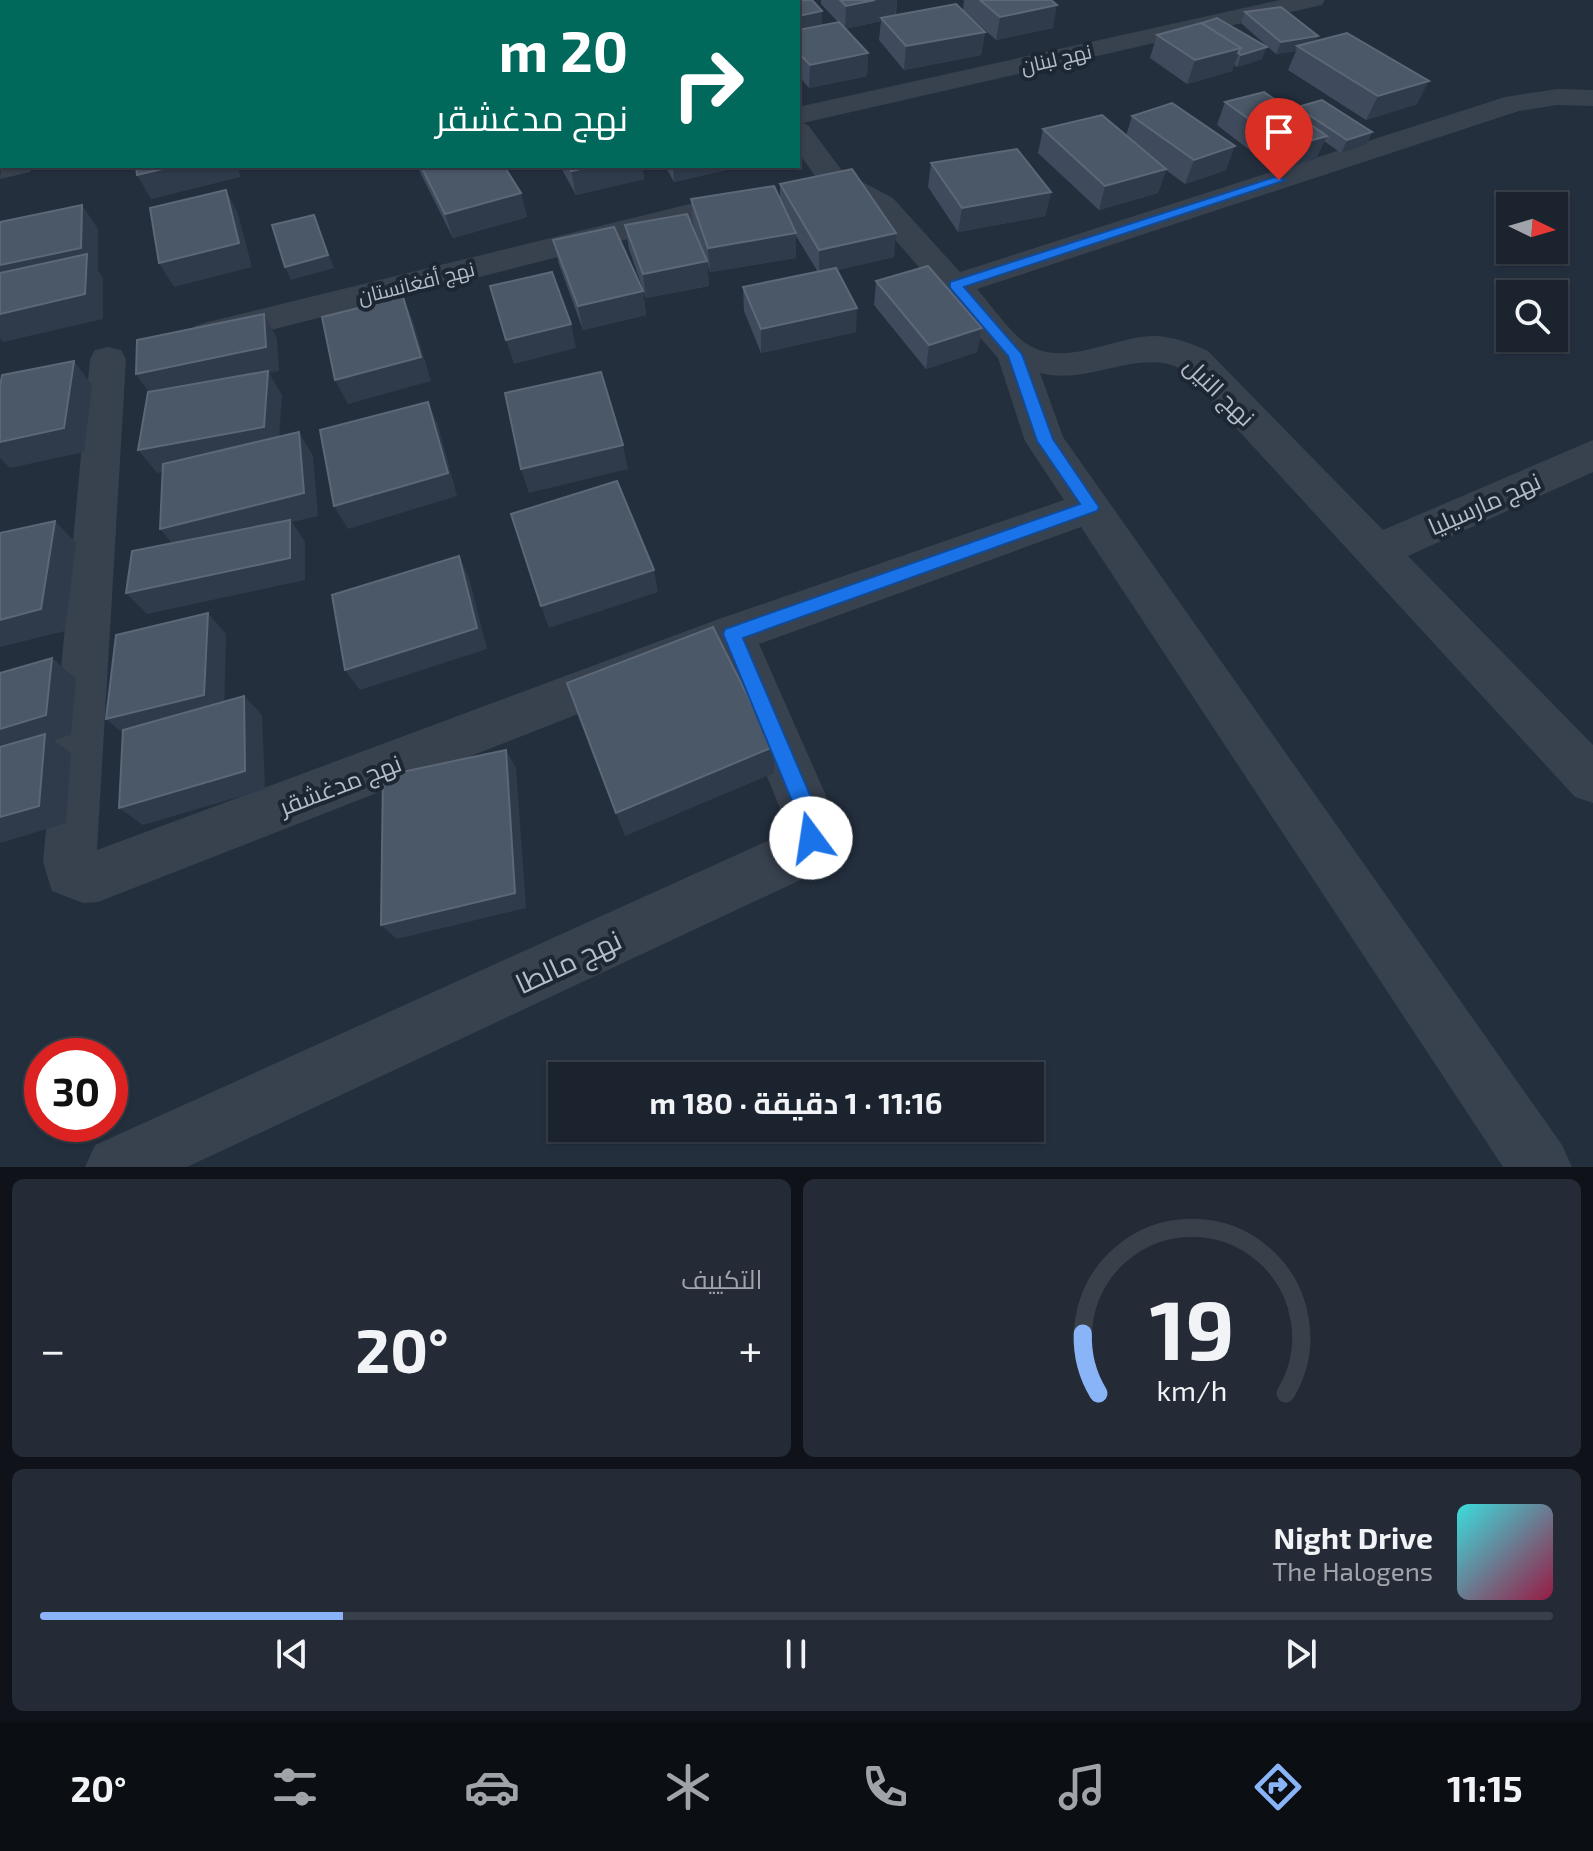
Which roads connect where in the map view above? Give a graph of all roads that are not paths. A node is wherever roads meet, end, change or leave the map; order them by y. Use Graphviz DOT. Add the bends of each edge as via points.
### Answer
graph roads {
  1 [pos="1313,0"];
  2 [pos="1593,98"];
  3 [pos="800,116"];
  4 [pos="800,143"];
  5 [pos="807,184"];
  6 [pos="955,285"];
  7 [pos="185,340"];
  8 [pos="1015,354"];
  9 [pos="108,359"];
  10 [pos="1593,455"];
  11 [pos="1091,507"];
  12 [pos="1375,552"];
  13 [pos="732,634"];
  14 [pos="1593,780"];
  15 [pos="117,1167"];
  16 [pos="1540,1167"];
  1 -- 3 [label="street, نهج لبنان"];
  2 -- 6 [label="street" via="1515,103"];
  4 -- 5 [label="street"];
  5 -- 6 [label="street" via="859,190 882,205"];
  5 -- 7 [label="street, نهج أفغانستان"];
  6 -- 8 [label="street"];
  8 -- 11 [label="street" via="1045,441"];
  8 -- 12 [label="street, نهج النيل" via="1057,365 1151,348 1174,350 1195,360"];
  9 -- 13 [label="street, نهج مدغشقر" via="71,872 98,876"];
  10 -- 12 [label="street, نهج مارسيليا"];
  11 -- 13 [label="street, نهج مدغشقر"];
  11 -- 16 [label="street"];
  12 -- 14 [label="street, نهج النيل"];
  13 -- 15 [label="street, نهج مالطا" via="812,823 805,851"];
}
